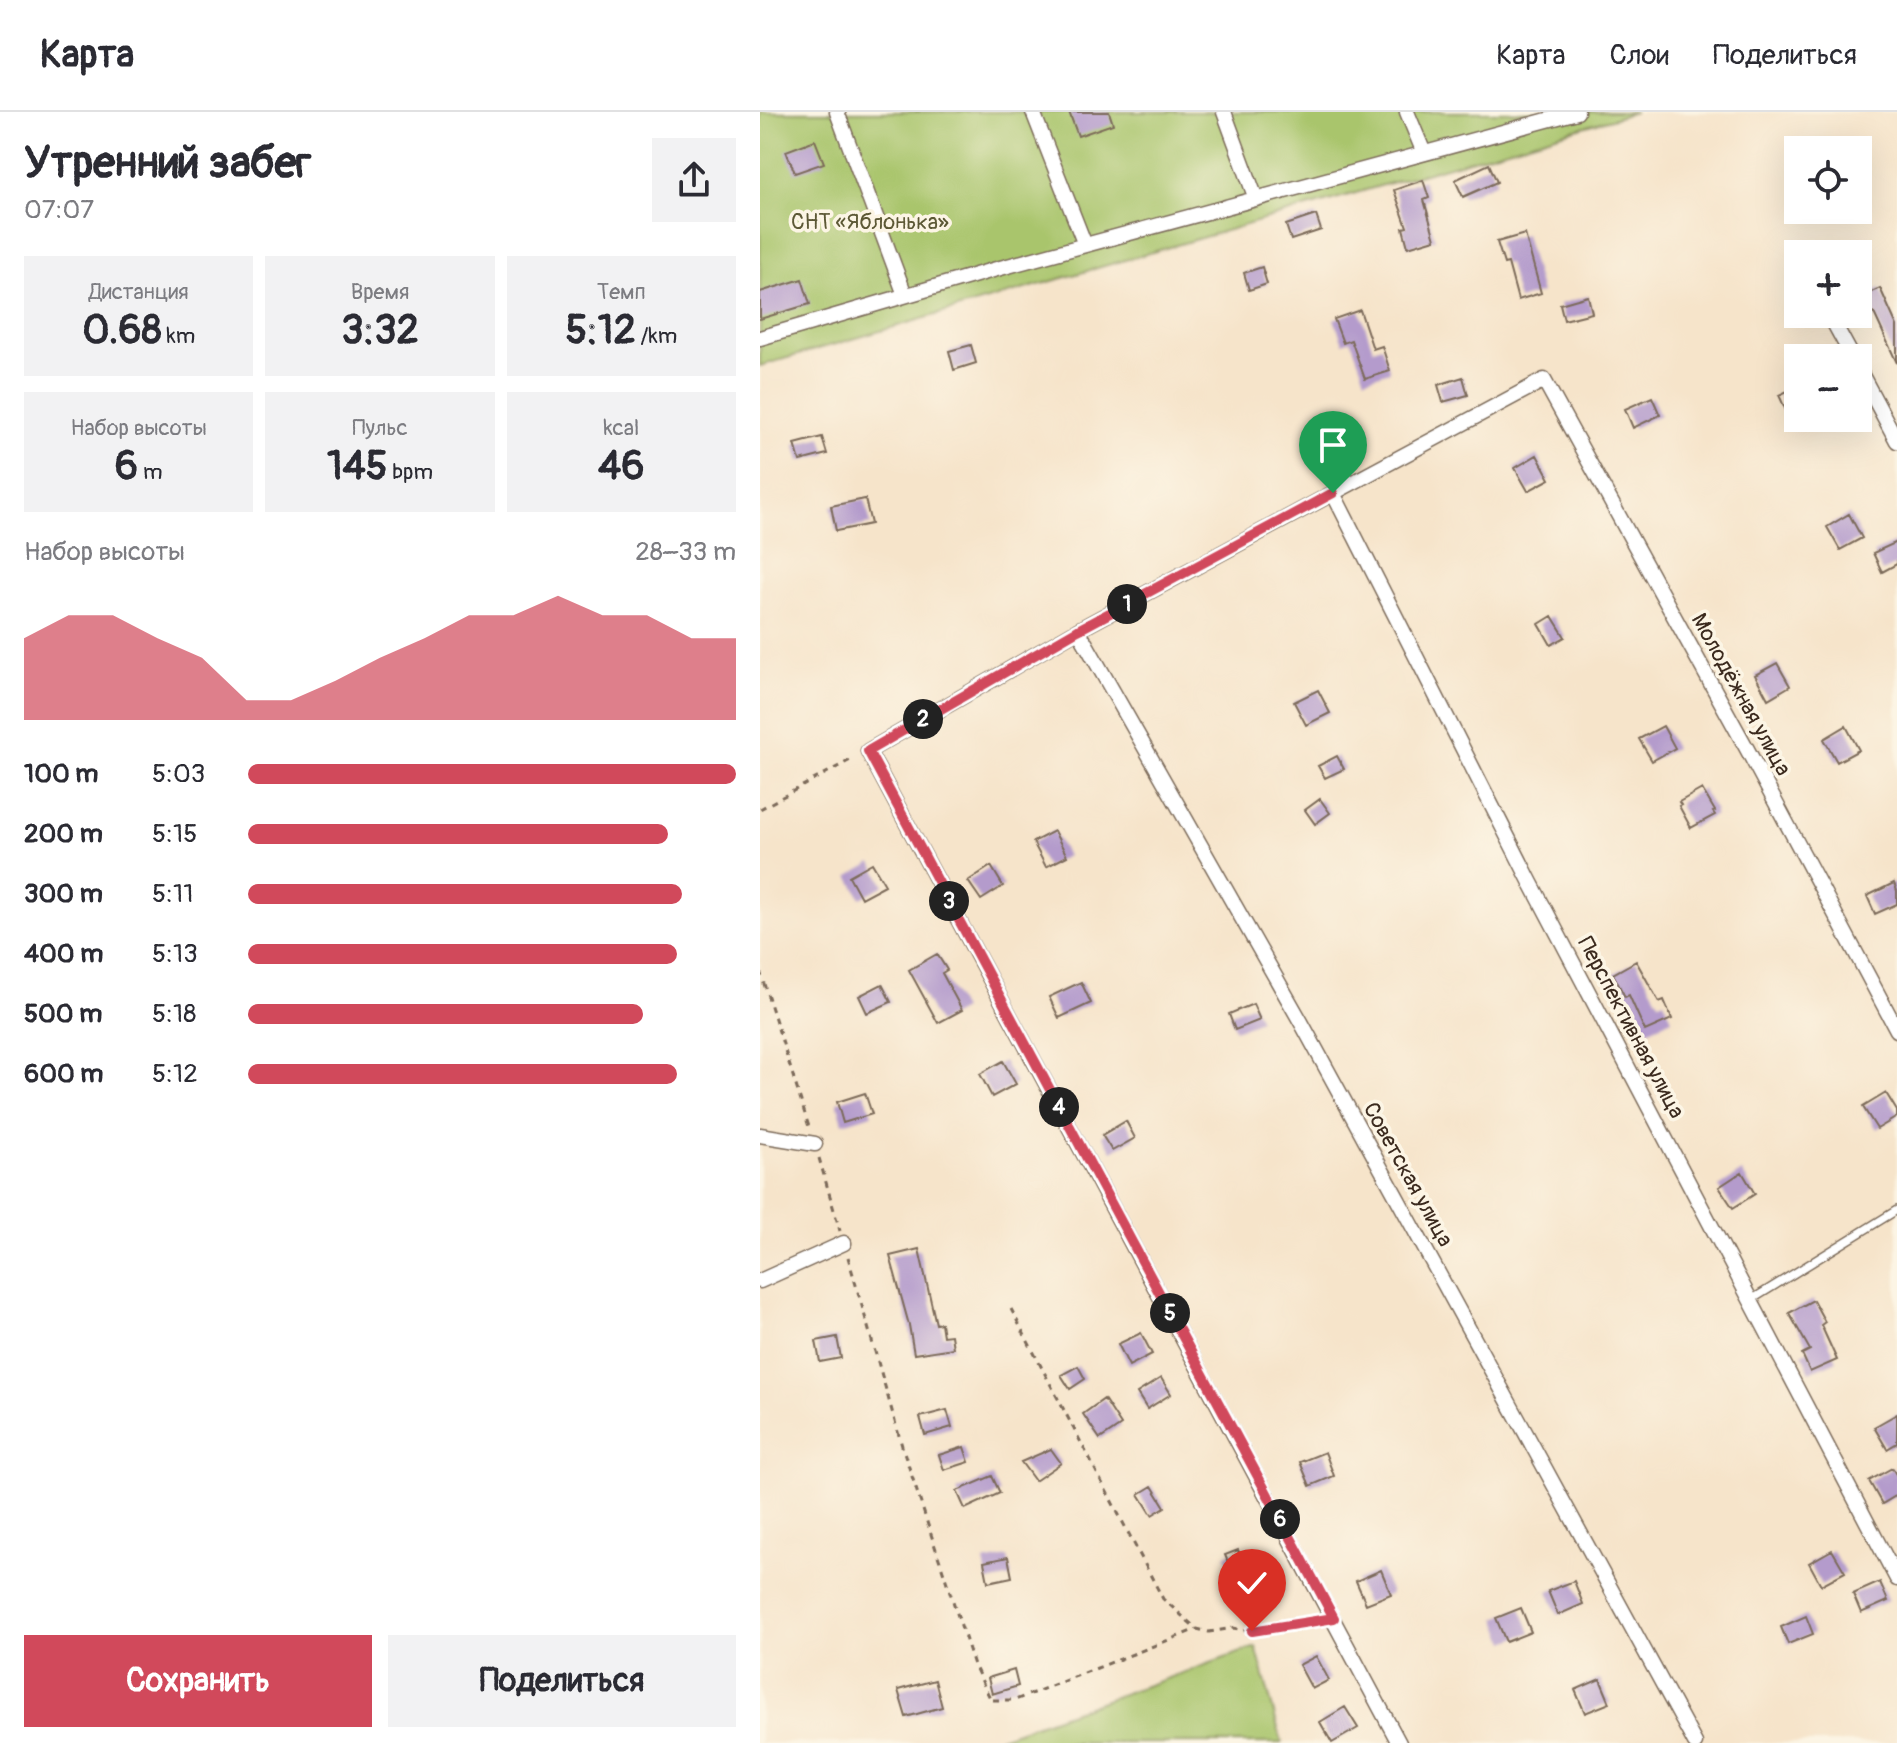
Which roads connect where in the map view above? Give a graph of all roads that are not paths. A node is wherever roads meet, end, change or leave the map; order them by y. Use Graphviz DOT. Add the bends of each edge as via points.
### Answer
graph roads {
  1 [pos="837,112"];
  2 [pos="1033,112"];
  3 [pos="1224,112"];
  4 [pos="1407,112"];
  5 [pos="1577,112"];
  6 [pos="1424,153"];
  7 [pos="1256,199"];
  8 [pos="1085,245"];
  9 [pos="905,295"];
  10 [pos="760,338"];
  11 [pos="1872,394"];
  12 [pos="1897,441"];
  13 [pos="1333,493"];
  14 [pos="1078,630"];
  15 [pos="1897,1030"];
  16 [pos="760,1135"];
  17 [pos="815,1144"];
  18 [pos="1897,1210"];
  19 [pos="844,1243"];
  20 [pos="760,1281"];
  21 [pos="1751,1300"];
  22 [pos="1897,1579"];
  23 [pos="1399,1743"];
  24 [pos="1695,1743"];
  1 -- 9 [label="street"];
  2 -- 8 [label="street"];
  3 -- 7 [label="street"];
  4 -- 6 [label="street"];
  5 -- 6 [label="street"];
  6 -- 7 [label="street"];
  7 -- 8 [label="street"];
  8 -- 9 [label="street"];
  9 -- 10 [label="street"];
  11 -- 12 [label="street"];
  13 -- 14 [label="street"];
  13 -- 15 [label="street, Молодёжная улица" via="1544,380"];
  13 -- 21 [label="street, Перспективная улица"];
  14 -- 23 [label="street" via="868,751"];
  14 -- 24 [label="street, Советская улица" via="1301,1022"];
  16 -- 17 [label="street"];
  18 -- 21 [label="lane"];
  19 -- 20 [label="street"];
  21 -- 22 [label="street, Перспективная улица"];
}
